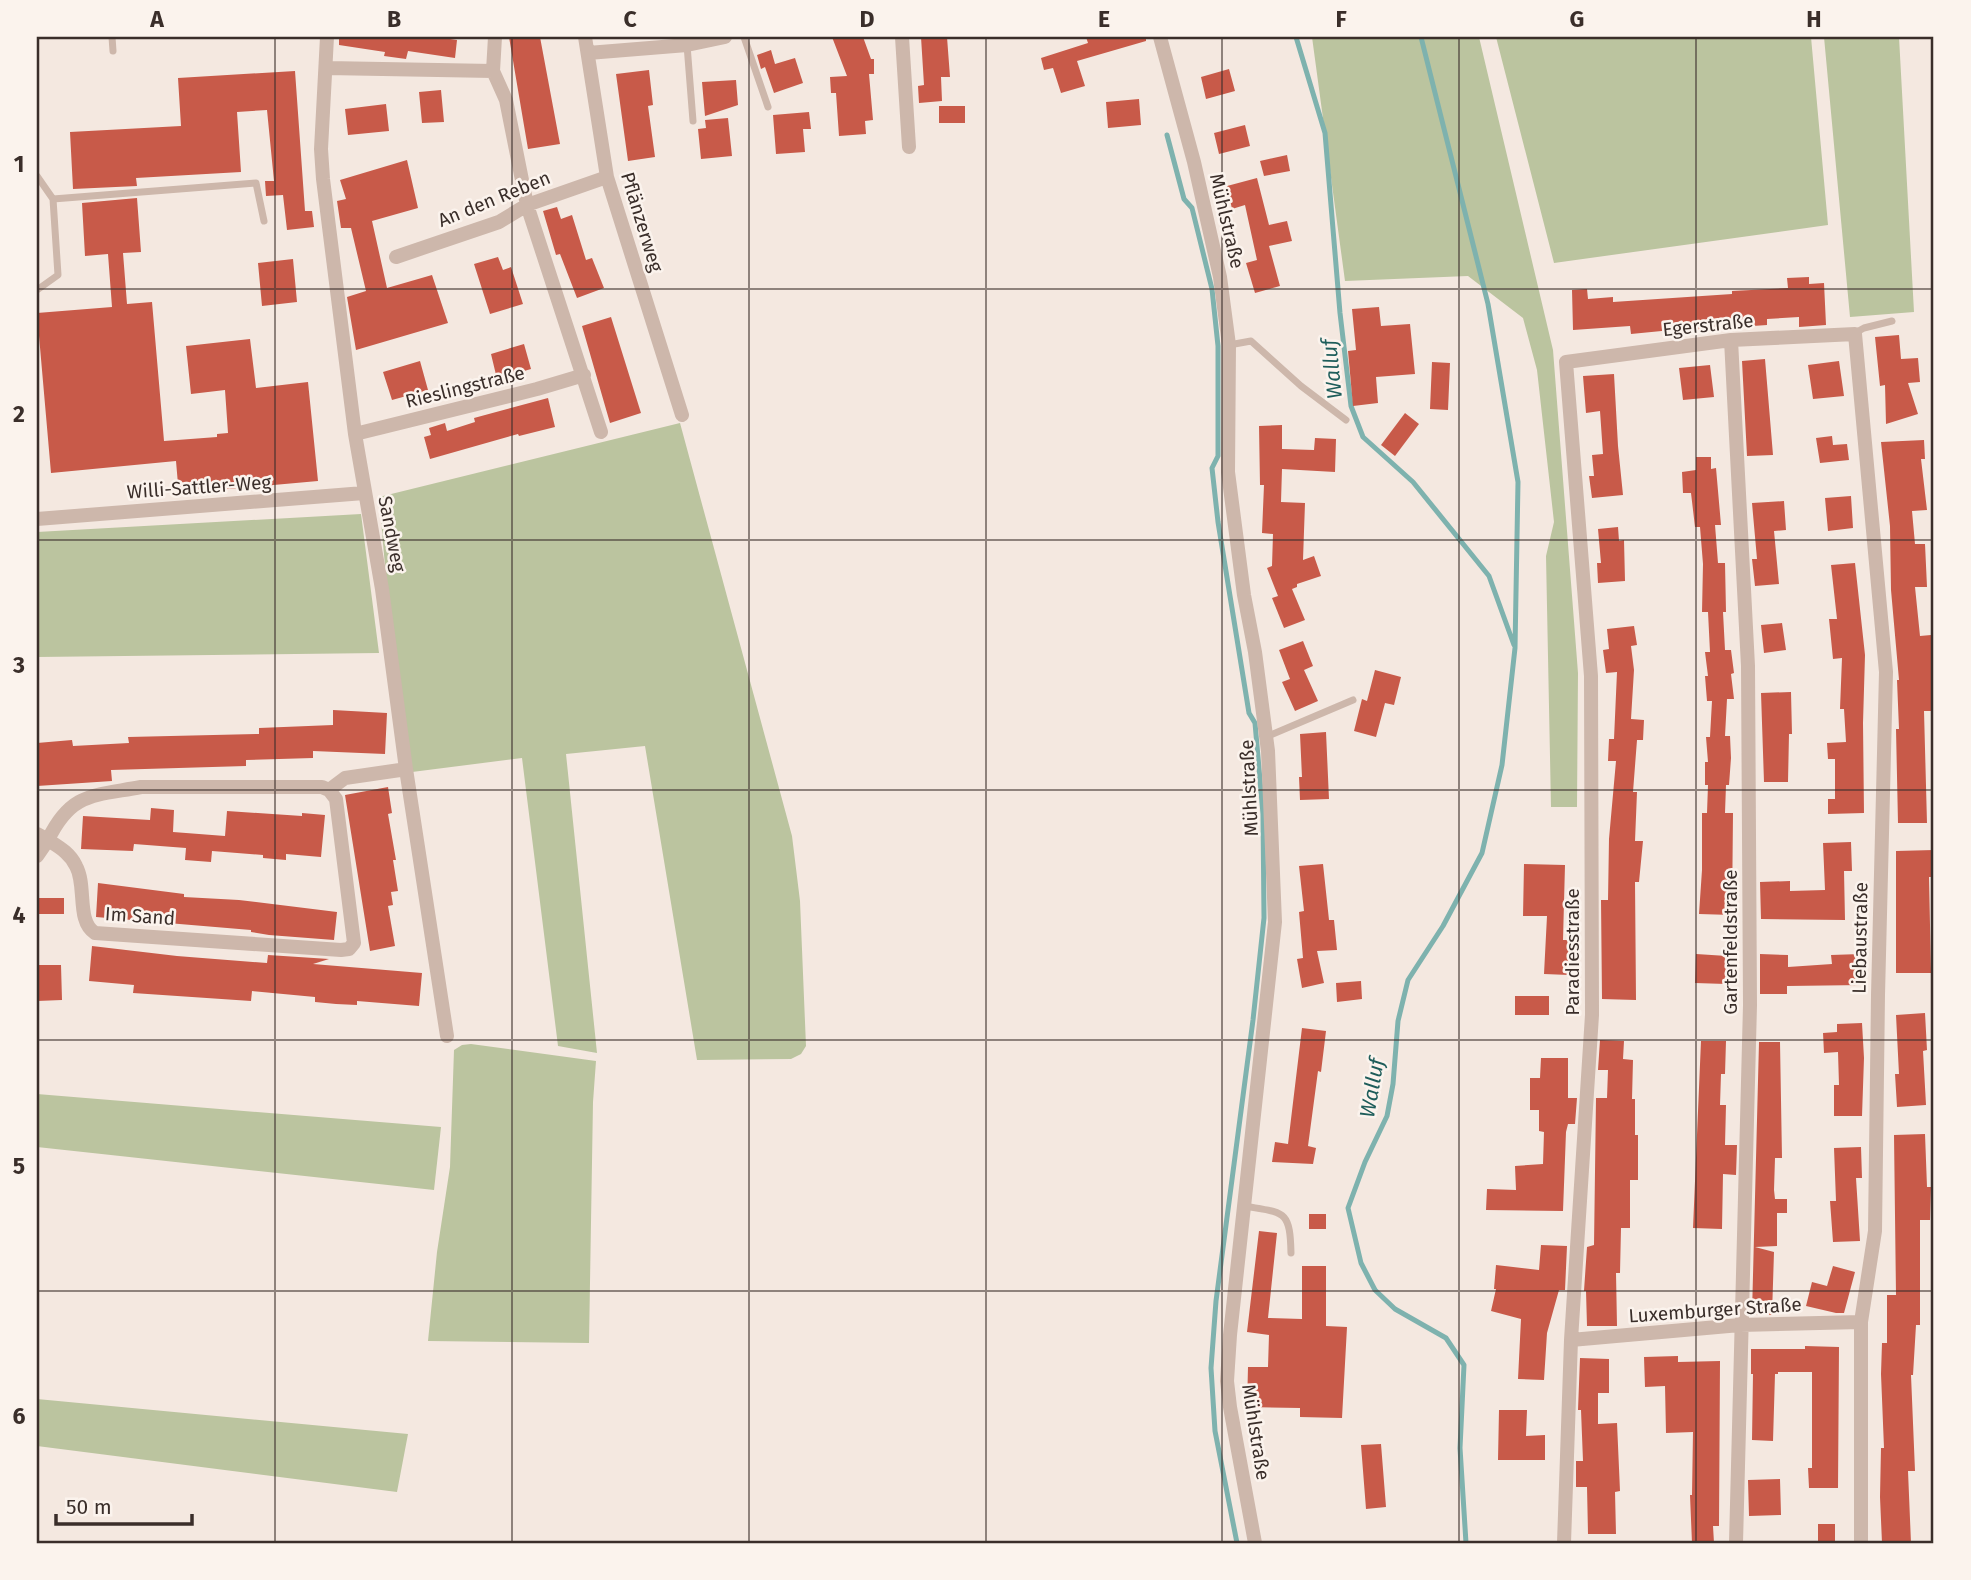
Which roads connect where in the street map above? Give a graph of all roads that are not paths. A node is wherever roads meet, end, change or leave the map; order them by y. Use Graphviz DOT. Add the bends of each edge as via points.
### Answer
graph roads {
  1 [pos="113,37"];
  2 [pos="327,37"];
  3 [pos="495,37"];
  4 [pos="585,37"];
  5 [pos="725,37"];
  6 [pos="744,37"];
  7 [pos="902,37"];
  8 [pos="1160,37"];
  9 [pos="687,45"];
  10 [pos="113,51"];
  11 [pos="588,53"];
  12 [pos="327,68"];
  13 [pos="493,71"];
  14 [pos="768,107"];
  15 [pos="693,121"];
  16 [pos="909,147"];
  17 [pos="37,176"];
  18 [pos="607,177"];
  19 [pos="53,199"];
  20 [pos="527,205"];
  21 [pos="264,221"];
  22 [pos="396,257"];
  23 [pos="37,290"];
  24 [pos="1892,321"];
  25 [pos="1855,334"];
  26 [pos="1731,341"];
  27 [pos="1229,345"];
  28 [pos="1566,362"];
  29 [pos="583,375"];
  30 [pos="682,415"];
  31 [pos="1346,420"];
  32 [pos="601,432"];
  33 [pos="355,434"];
  34 [pos="364,494"];
  35 [pos="37,519"];
  36 [pos="1353,700"];
  37 [pos="1266,737"];
  38 [pos="400,770"];
  39 [pos="329,790"];
  40 [pos="42,837"];
  41 [pos="37,856"];
  42 [pos="447,1037"];
  43 [pos="1244,1206"];
  44 [pos="1291,1253"];
  45 [pos="1861,1322"];
  46 [pos="1740,1325"];
  47 [pos="1571,1340"];
  48 [pos="1255,1543"];
  49 [pos="1564,1543"];
  50 [pos="1737,1543"];
  51 [pos="1861,1543"];
  1 -- 10 [label="lane"];
  2 -- 12 [label="street, Sandweg"];
  3 -- 13 [label="street"];
  4 -- 11 [label="street, Pflänzerweg"];
  5 -- 9 [label="street"];
  6 -- 14 [label="lane"];
  7 -- 16 [label="street"];
  8 -- 27 [label="street, Mühlstraße" via="1220,277"];
  9 -- 11 [label="street"];
  9 -- 15 [label="lane"];
  11 -- 18 [label="street, Pflänzerweg"];
  12 -- 13 [label="street"];
  12 -- 33 [label="street, Sandweg" via="323,179"];
  13 -- 20 [label="street" via="506,100"];
  17 -- 19 [label="lane"];
  18 -- 20 [label="street, An den Reben"];
  18 -- 30 [label="street, Pflänzerweg"];
  19 -- 21 [label="lane" via="256,183"];
  19 -- 23 [label="lane" via="58,275"];
  20 -- 22 [label="street, An den Reben" via="499,222"];
  20 -- 29 [label="street"];
  24 -- 25 [label="lane"];
  25 -- 26 [label="street, Egerstraße"];
  25 -- 45 [label="street, Liebaustraße" via="1886,672 1875,1231"];
  26 -- 28 [label="street, Egerstraße"];
  26 -- 46 [label="street, Gartenfeldstraße" via="1748,680 1750,1005"];
  27 -- 31 [label="lane" via="1251,341"];
  27 -- 37 [label="street, Mühlstraße" via="1228,472"];
  28 -- 47 [label="street, Paradiesstraße" via="1591,690 1592,1015"];
  29 -- 32 [label="street"];
  29 -- 33 [label="street, Rieslingstraße"];
  33 -- 34 [label="street, Sandweg"];
  34 -- 35 [label="street, Willi-Sattler-Weg"];
  34 -- 42 [label="street, Sandweg"];
  36 -- 37 [label="lane"];
  37 -- 43 [label="street, Mühlstraße" via="1275,922"];
  38 -- 39 [label="street" via="345,778"];
  39 -- 40 [label="street" via="141,787 75,802"];
  39 -- 40 [label="street, Im Sand" via="336,799 355,934 349,949 95,933 85,923 77,867 64,850"];
  40 -- 41 [label="street"];
  43 -- 44 [label="lane" via="1287,1218"];
  43 -- 48 [label="street, Mühlstraße" via="1227,1381"];
  45 -- 46 [label="street, Luxemburger Straße"];
  45 -- 51 [label="street, Liebaustraße"];
  46 -- 47 [label="street, Luxemburger Straße"];
  46 -- 50 [label="street, Gartenfeldstraße"];
  47 -- 49 [label="street, Paradiesstraße"];
}
